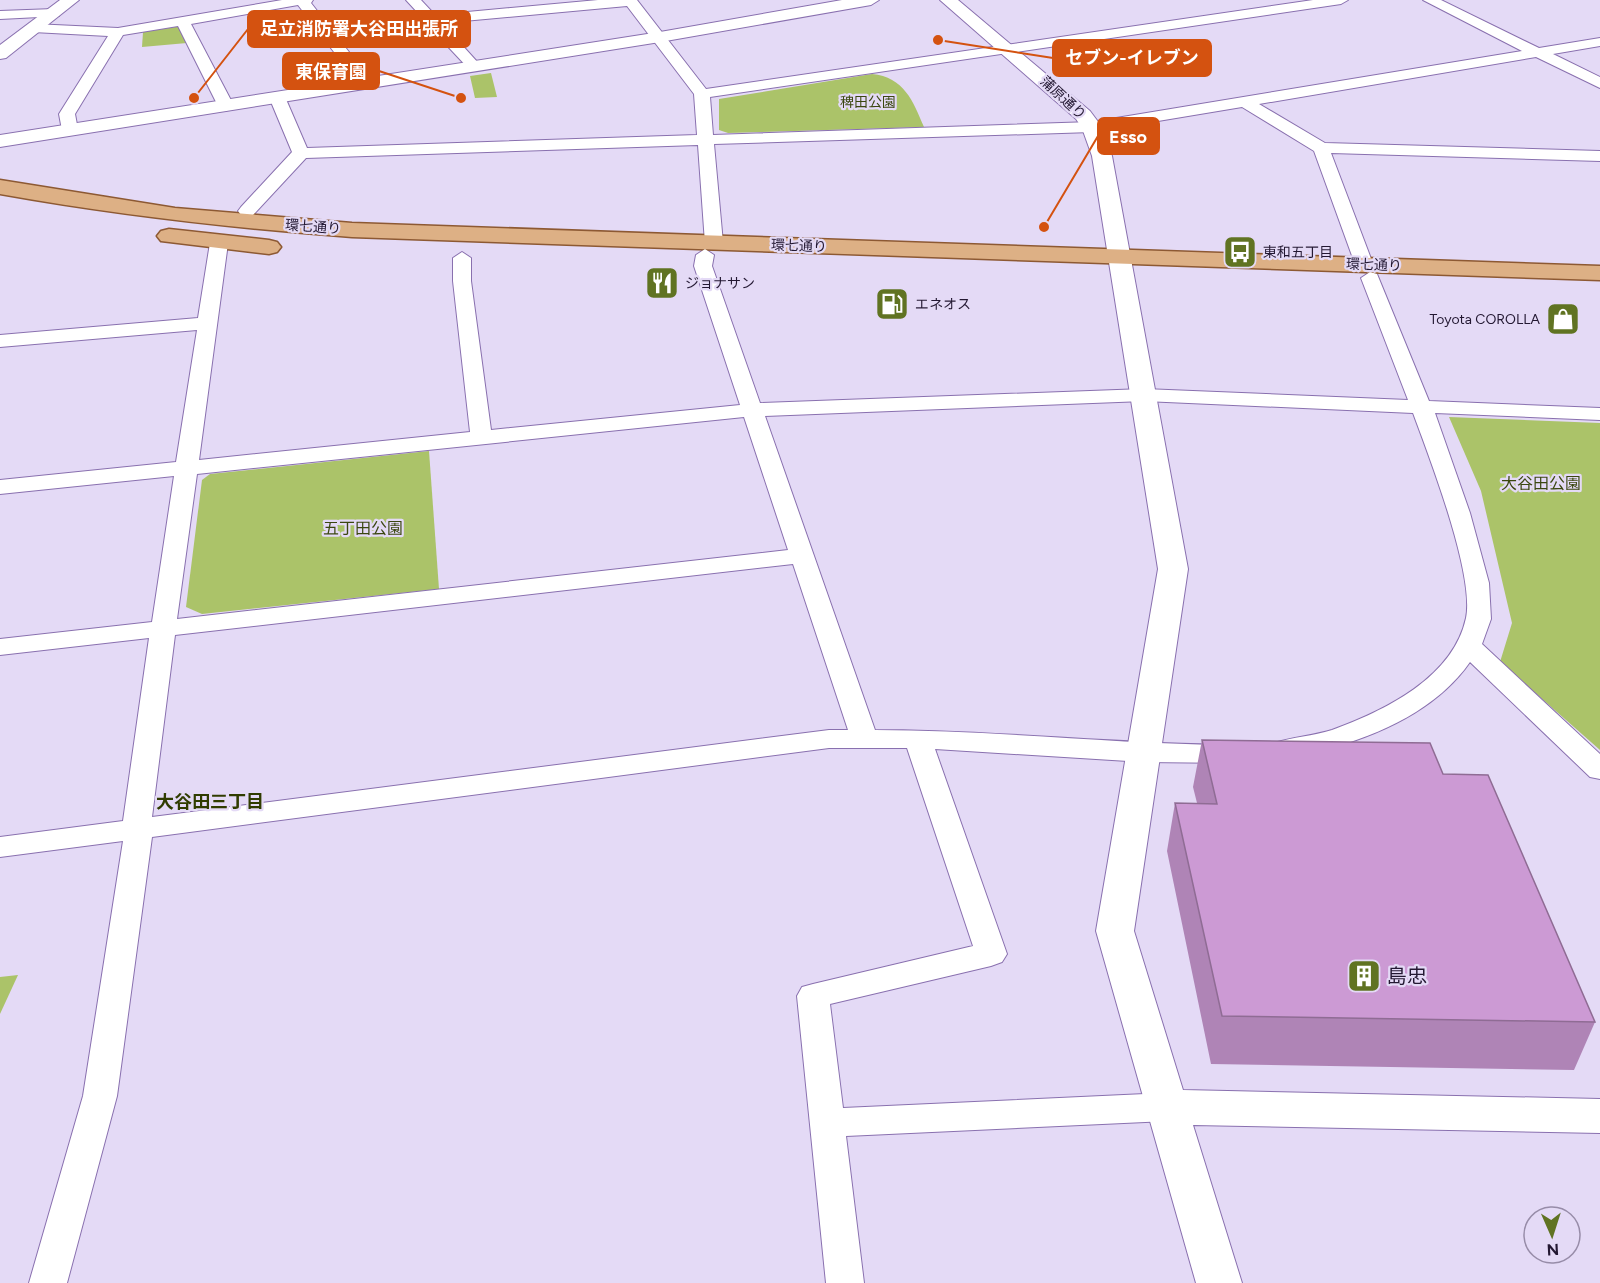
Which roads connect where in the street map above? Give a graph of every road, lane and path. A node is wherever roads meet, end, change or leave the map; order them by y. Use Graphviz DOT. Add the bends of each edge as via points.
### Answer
graph roads {
  1 [pos="71,0"];
  2 [pos="304,0"];
  3 [pos="413,0"];
  4 [pos="636,0"];
  5 [pos="871,0"];
  6 [pos="948,0"];
  7 [pos="1341,0"];
  8 [pos="1430,0"];
  9 [pos="54,13"];
  10 [pos="0,15"];
  11 [pos="430,18"];
  12 [pos="183,21"];
  13 [pos="33,28"];
  14 [pos="326,31"];
  15 [pos="117,32"];
  16 [pos="660,37"];
  17 [pos="1600,42"];
  18 [pos="1007,49"];
  19 [pos="1537,52"];
  20 [pos="0,54"];
  21 [pos="474,66"];
  22 [pos="365,83"];
  23 [pos="1600,83"];
  24 [pos="702,94"];
  25 [pos="277,97"];
  26 [pos="1244,101"];
  27 [pos="226,106"];
  28 [pos="1092,127"];
  29 [pos="70,130"];
  30 [pos="704,140"];
  31 [pos="0,141"];
  32 [pos="1321,148"];
  33 [pos="301,153"];
  34 [pos="1600,156"];
  35 [pos="0,174"];
  36 [pos="0,187"];
  37 [pos="0,198"];
  38 [pos="248,211"];
  39 [pos="63,221"];
  40 [pos="96,227"];
  41 [pos="152,234"];
  42 [pos="404,239"];
  43 [pos="219,243"];
  44 [pos="569,244"];
  45 [pos="296,249"];
  46 [pos="709,249"];
  47 [pos="451,258"];
  48 [pos="1120,263"];
  49 [pos="1367,271"];
  50 [pos="1600,273"];
  51 [pos="1600,285"];
  52 [pos="206,323"];
  53 [pos="0,341"];
  54 [pos="1143,395"];
  55 [pos="1423,407"];
  56 [pos="751,410"];
  57 [pos="1600,414"];
  58 [pos="481,437"];
  59 [pos="187,468"];
  60 [pos="0,487"];
  61 [pos="801,556"];
  62 [pos="163,628"];
  63 [pos="1468,645"];
  64 [pos="0,647"];
  65 [pos="864,738"];
  66 [pos="918,739"];
  67 [pos="1144,753"];
  68 [pos="1600,770"];
  69 [pos="138,828"];
  70 [pos="0,847"];
  71 [pos="1167,1107"];
  72 [pos="1600,1116"];
  73 [pos="827,1123"];
  74 [pos="48,1283"];
  75 [pos="845,1283"];
  76 [pos="1219,1283"];
  1 -- 9 [label="street"];
  2 -- 12 [label="street"];
  2 -- 14 [label="street"];
  3 -- 11 [label="street"];
  4 -- 11 [label="street"];
  4 -- 16 [label="street" via="668,29"];
  5 -- 16 [label="street"];
  6 -- 18 [label="street, 蒲原通り"];
  7 -- 18 [label="street"];
  8 -- 19 [label="street"];
  9 -- 10 [label="street"];
  9 -- 13 [label="street"];
  11 -- 14 [label="street"];
  11 -- 21 [label="street"];
  12 -- 15 [label="street"];
  12 -- 27 [label="street"];
  13 -- 15 [label="street"];
  13 -- 20 [label="street"];
  14 -- 22 [label="street"];
  15 -- 29 [label="street" via="67,114"];
  16 -- 21 [label="street"];
  16 -- 24 [label="street"];
  17 -- 19 [label="street"];
  18 -- 24 [label="street"];
  18 -- 28 [label="street, 蒲原通り"];
  19 -- 23 [label="street"];
  19 -- 26 [label="street"];
  21 -- 22 [label="street"];
  22 -- 25 [label="street"];
  24 -- 30 [label="street"];
  25 -- 27 [label="street"];
  25 -- 33 [label="street"];
  26 -- 28 [label="street"];
  26 -- 32 [label="street"];
  27 -- 29 [label="street"];
  28 -- 30 [label="street"];
  28 -- 48 [label="street, 蒲原通り" via="1102,156"];
  29 -- 31 [label="street"];
  30 -- 33 [label="street"];
  30 -- 46 [label="street"];
  32 -- 34 [label="street"];
  32 -- 49 [label="street"];
  33 -- 38 [label="street"];
  35 -- 38 [label="main road" via="115,195"];
  36 -- 42 [label="main road, 環七通り" via="89,204"];
  37 -- 42 [label="main road, 環七通り" via="74,213 260,234"];
  38 -- 44 [label="main road" via="495,228"];
  39 -- 40 [label="main road"];
  41 -- 43 [label="main road"];
  42 -- 44 [label="main road, 環七通り"];
  43 -- 45 [label="main road"];
  43 -- 52 [label="street"];
  44 -- 46 [label="main road, 環七通り"];
  44 -- 47 [label="main road" via="509,258"];
  46 -- 48 [label="main road, 環七通り"];
  46 -- 56 [label="street" via="703,266"];
  47 -- 58 [label="street" via="462,281"];
  48 -- 49 [label="main road, 環七通り"];
  48 -- 54 [label="street, 蒲原通り"];
  49 -- 50 [label="main road, 環七通り"];
  49 -- 51 [label="main road, 環七通り"];
  49 -- 55 [label="street"];
  52 -- 53 [label="street"];
  52 -- 59 [label="street"];
  54 -- 55 [label="street"];
  54 -- 56 [label="street"];
  54 -- 67 [label="street, 蒲原通り" via="1173,568"];
  55 -- 57 [label="street"];
  55 -- 63 [label="street" via="1454,497 1476,582 1478,619"];
  56 -- 58 [label="street"];
  56 -- 61 [label="street"];
  58 -- 59 [label="street"];
  59 -- 60 [label="street"];
  59 -- 62 [label="street"];
  61 -- 62 [label="street"];
  61 -- 65 [label="street"];
  62 -- 64 [label="street"];
  62 -- 69 [label="street" via="138,803"];
  63 -- 67 [label="street" via="1431,689 1396,713 1354,731 1297,748 1223,755"];
  63 -- 68 [label="street"];
  65 -- 66 [label="street"];
  65 -- 69 [label="street"];
  66 -- 67 [label="street"];
  66 -- 73 [label="street" via="991,954 813,996"];
  67 -- 71 [label="street, 蒲原通り" via="1115,931"];
  69 -- 70 [label="street"];
  69 -- 74 [label="street" via="100,1096"];
  71 -- 72 [label="street"];
  71 -- 73 [label="street"];
  71 -- 76 [label="street, 蒲原通り"];
  73 -- 75 [label="street"];
}
